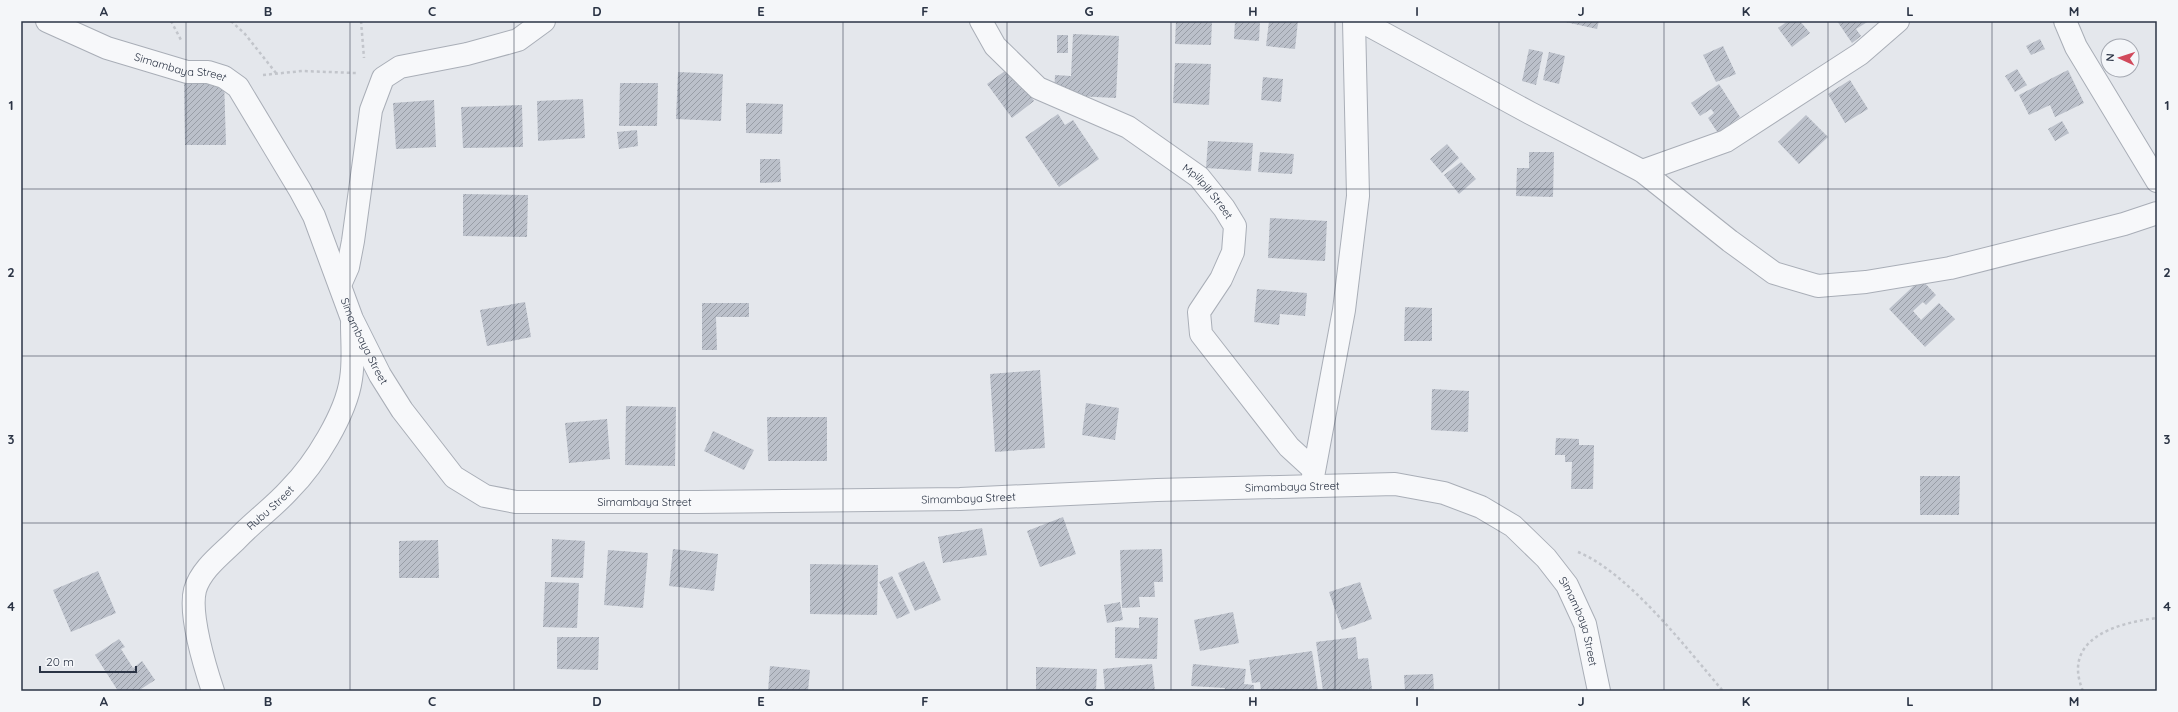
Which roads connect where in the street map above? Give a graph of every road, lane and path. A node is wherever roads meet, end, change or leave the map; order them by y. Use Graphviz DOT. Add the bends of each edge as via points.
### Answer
graph roads {
  1 [pos="47,21"];
  2 [pos="231,21"];
  3 [pos="360,21"];
  4 [pos="544,21"];
  5 [pos="981,21"];
  6 [pos="1354,21"];
  7 [pos="1361,21"];
  8 [pos="1898,21"];
  9 [pos="2064,21"];
  10 [pos="276,73"];
  11 [pos="367,73"];
  12 [pos="390,74"];
  13 [pos="231,82"];
  14 [pos="1642,171"];
  15 [pos="2157,181"];
  16 [pos="2157,213"];
  17 [pos="340,285"];
  18 [pos="352,319"];
  19 [pos="1312,477"];
  20 [pos="1576,552"];
  21 [pos="2157,618"];
  22 [pos="213,691"];
  23 [pos="1600,691"];
  24 [pos="1723,691"];
  25 [pos="2083,691"];
  1 -- 13 [label="street, Simambaya Street" via="107,48 187,72 208,72"];
  2 -- 10 [label="path" via="245,34"];
  3 -- 11 [label="path"];
  4 -- 12 [label="street, Simambaya Street" via="518,40 466,54 400,67"];
  5 -- 19 [label="street, Mpilipili Street" via="995,46 1038,88 1128,127 1199,177 1224,208 1235,226 1233,252 1221,279 1199,312 1201,334"];
  6 -- 19 [label="street" via="1358,196 1344,310"];
  7 -- 14 [label="street"];
  8 -- 14 [label="street" via="1860,54 1726,141"];
  9 -- 15 [label="street" via="2076,47"];
  10 -- 11 [label="path"];
  10 -- 13 [label="path"];
  11 -- 12 [label="path"];
  12 -- 17 [label="street, Simambaya Street" via="382,78 371,110 353,241 348,267"];
  13 -- 17 [label="street, Simambaya Street" via="238,87 248,102 314,216"];
  14 -- 16 [label="street" via="1730,242 1774,273 1818,286 1866,282 1950,268 2124,224"];
  17 -- 18 [label="street, Simambaya Street"];
  18 -- 19 [label="street, Simambaya Street" via="380,375 402,410 454,477 485,496 508,500 697,502 960,499"];
  18 -- 22 [label="street, Rubu Street" via="351,378 344,409 309,466 291,489 241,534 200,578 195,592 194,608 202,655"];
  19 -- 23 [label="street, Simambaya Street" via="1395,484 1444,493 1481,506 1513,526 1546,558 1567,585 1586,624"];
  20 -- 24 [label="path" via="1617,577 1650,608"];
  21 -- 25 [label="path" via="2116,628 2087,643 2078,658 2078,678"];
}
